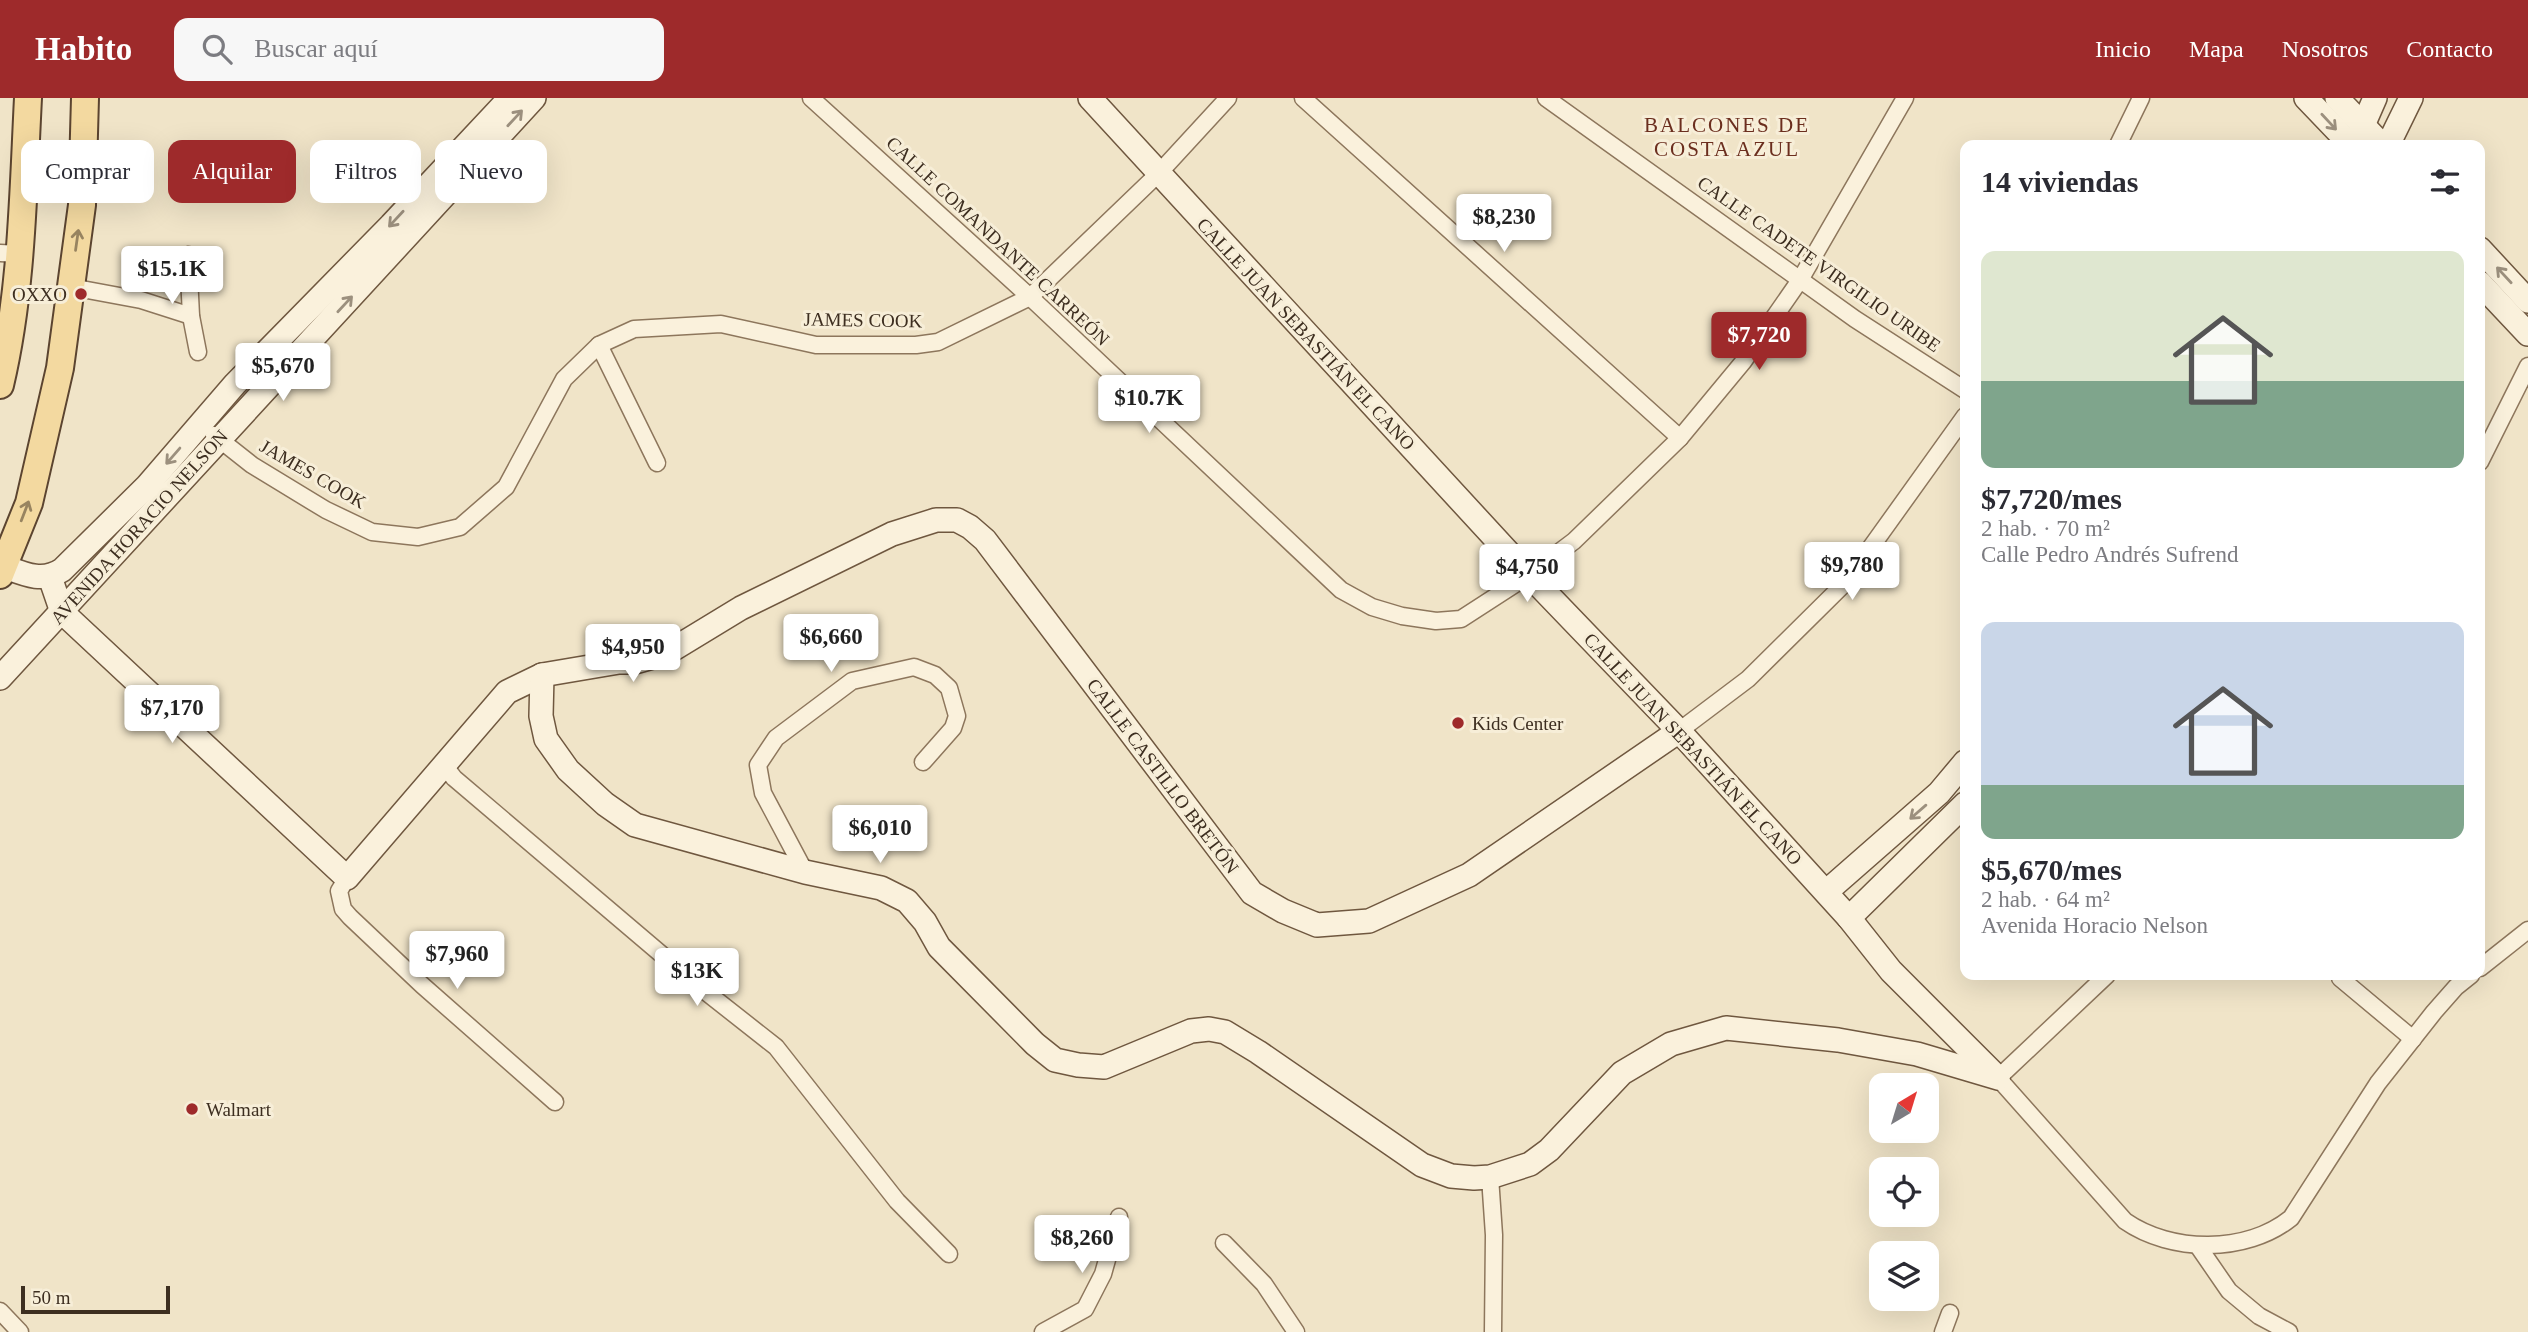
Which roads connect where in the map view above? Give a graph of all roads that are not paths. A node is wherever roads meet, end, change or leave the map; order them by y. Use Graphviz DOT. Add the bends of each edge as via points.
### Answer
graph roads {
  1 [pos="28,98"];
  2 [pos="85,98"];
  3 [pos="510,98"];
  4 [pos="534,98"];
  5 [pos="811,98"];
  6 [pos="1090,98"];
  7 [pos="1228,98"];
  8 [pos="1303,98"];
  9 [pos="1546,98"];
  10 [pos="1905,98"];
  11 [pos="2140,98"];
  12 [pos="2306,98"];
  13 [pos="2337,98"];
  14 [pos="2375,98"];
  15 [pos="2411,98"];
  16 [pos="2356,138"];
  17 [pos="2120,140"];
  18 [pos="2390,140"];
  19 [pos="1159,173"];
  20 [pos="10,253"];
  21 [pos="2485,254"];
  22 [pos="188,255"];
  23 [pos="1800,280"];
  24 [pos="71,287"];
  25 [pos="2485,288"];
  26 [pos="1030,297"];
  27 [pos="2528,301"];
  28 [pos="191,316"];
  29 [pos="2528,334"];
  30 [pos="599,345"];
  31 [pos="198,352"];
  32 [pos="2528,366"];
  33 [pos="0,385"];
  34 [pos="1960,387"];
  35 [pos="1960,423"];
  36 [pos="200,425"];
  37 [pos="1680,438"];
  38 [pos="218,439"];
  39 [pos="2485,452"];
  40 [pos="657,463"];
  41 [pos="2,570"];
  42 [pos="1529,575"];
  43 [pos="50,577"];
  44 [pos="62,612"];
  45 [pos="542,675"];
  46 [pos="0,678"];
  47 [pos="1679,731"];
  48 [pos="923,762"];
  49 [pos="444,765"];
  50 [pos="1960,768"];
  51 [pos="1960,809"];
  52 [pos="806,872"];
  53 [pos="346,878"];
  54 [pos="1826,892"];
  55 [pos="1849,918"];
  56 [pos="2528,929"];
  57 [pos="2485,964"];
  58 [pos="2102,980"];
  59 [pos="2342,980"];
  60 [pos="2465,980"];
  61 [pos="2413,1039"];
  62 [pos="1998,1078"];
  63 [pos="555,1102"];
  64 [pos="1490,1177"];
  65 [pos="1119,1217"];
  66 [pos="1224,1243"];
  67 [pos="2198,1246"];
  68 [pos="949,1254"];
  69 [pos="0,1311"];
  70 [pos="1950,1313"];
  71 [pos="20,1332"];
  72 [pos="1043,1332"];
  73 [pos="1296,1332"];
  74 [pos="1493,1332"];
  75 [pos="1943,1332"];
  76 [pos="2289,1332"];
  1 -- 20 [label="main road"];
  24 -- 2 [label="main road, one-way" via="82,205"];
  3 -- 36 [label="street, AVENIDA HORACIO NELSON, one-way"];
  38 -- 4 [label="street, AVENIDA HORACIO NELSON, one-way"];
  5 -- 26 [label="street, CALLE COMANDANTE CARREÓN"];
  6 -- 19 [label="street, CALLE JUAN SEBASTIÁN EL CANO"];
  7 -- 19 [label="street, JAMES COOK"];
  8 -- 37 [label="street"];
  9 -- 23 [label="street, CALLE CADETE VIRGILIO URIBE"];
  10 -- 23 [label="street, CALLE COMANDANTE CARREÓN"];
  11 -- 17 [label="street"];
  12 -- 16 [label="street, one-way"];
  13 -- 16 [label="street"];
  14 -- 16 [label="street"];
  15 -- 18 [label="street"];
  19 -- 26 [label="street, JAMES COOK"];
  19 -- 42 [label="street, CALLE JUAN SEBASTIÁN EL CANO"];
  20 -- 33 [label="main road" via="8,354"];
  27 -- 21 [label="street, one-way"];
  22 -- 28 [label="street"];
  23 -- 34 [label="street, CALLE CADETE VIRGILIO URIBE"];
  23 -- 37 [label="street, CALLE COMANDANTE CARREÓN" via="1743,362"];
  24 -- 28 [label="street" via="141,300"];
  41 -- 24 [label="main road, one-way" via="29,503 60,368"];
  25 -- 29 [label="street"];
  26 -- 30 [label="street, JAMES COOK" via="938,342 916,345 816,345 721,324 634,329"];
  26 -- 42 [label="street, CALLE COMANDANTE CARREÓN" via="1341,590 1372,607 1436,621 1461,619"];
  28 -- 31 [label="street"];
  30 -- 38 [label="street, JAMES COOK" via="564,379 506,487 460,527 418,537 372,532 326,510"];
  30 -- 40 [label="street"];
  32 -- 39 [label="street"];
  35 -- 47 [label="street, CALLE CASTILLO BRETÓN" via="1846,582 1748,679"];
  36 -- 38 [label="street, JAMES COOK"];
  36 -- 43 [label="street, AVENIDA HORACIO NELSON, one-way" via="147,486"];
  37 -- 42 [label="street, CALLE COMANDANTE CARREÓN" via="1574,541"];
  38 -- 44 [label="street, AVENIDA HORACIO NELSON"];
  41 -- 43 [label="street, AVENIDA HORACIO NELSON"];
  42 -- 47 [label="street, CALLE JUAN SEBASTIÁN EL CANO"];
  43 -- 44 [label="street"];
  44 -- 46 [label="street, AVENIDA HORACIO NELSON"];
  44 -- 53 [label="street"];
  45 -- 47 [label="street, CALLE CASTILLO BRETÓN" via="667,653 741,608 892,534 936,520 957,520 985,540 1252,893 1317,925 1369,921 1469,875"];
  45 -- 49 [label="street, CALLE CASTILLO BRETÓN" via="507,692"];
  45 -- 52 [label="street" via="541,716 546,739 568,770 605,804 635,825"];
  47 -- 54 [label="street, CALLE JUAN SEBASTIÁN EL CANO"];
  48 -- 52 [label="street" via="953,728 957,716 949,688 935,675 914,667 852,681 776,738 758,765 762,793"];
  49 -- 53 [label="street, CALLE CASTILLO BRETÓN"];
  49 -- 68 [label="street" via="563,872 776,1047 897,1201"];
  50 -- 54 [label="street, one-way" via="1940,793"];
  51 -- 55 [label="street"];
  52 -- 64 [label="street" via="881,888 907,901 939,947 1055,1060 1104,1067 1191,1031 1225,1032 1422,1165 1451,1176"];
  53 -- 63 [label="street" via="339,891 343,909"];
  54 -- 55 [label="street, CALLE JUAN SEBASTIÁN EL CANO"];
  55 -- 62 [label="street, CALLE JUAN SEBASTIÁN EL CANO" via="1891,971"];
  56 -- 57 [label="street"];
  58 -- 62 [label="street"];
  59 -- 61 [label="street"];
  60 -- 61 [label="street"];
  61 -- 67 [label="street" via="2378,1083 2291,1218 2278,1228 2241,1241"];
  62 -- 64 [label="street" via="1917,1054 1726,1028 1671,1044 1622,1073 1549,1150 1530,1164"];
  62 -- 67 [label="street, CALLE JUAN SEBASTIÁN EL CANO" via="2125,1220 2142,1232"];
  64 -- 74 [label="street"];
  65 -- 72 [label="street" via="1103,1274 1085,1309"];
  66 -- 73 [label="street" via="1264,1284"];
  67 -- 76 [label="street" via="2229,1291 2259,1316"];
  69 -- 71 [label="street"];
  70 -- 75 [label="street"];
}
